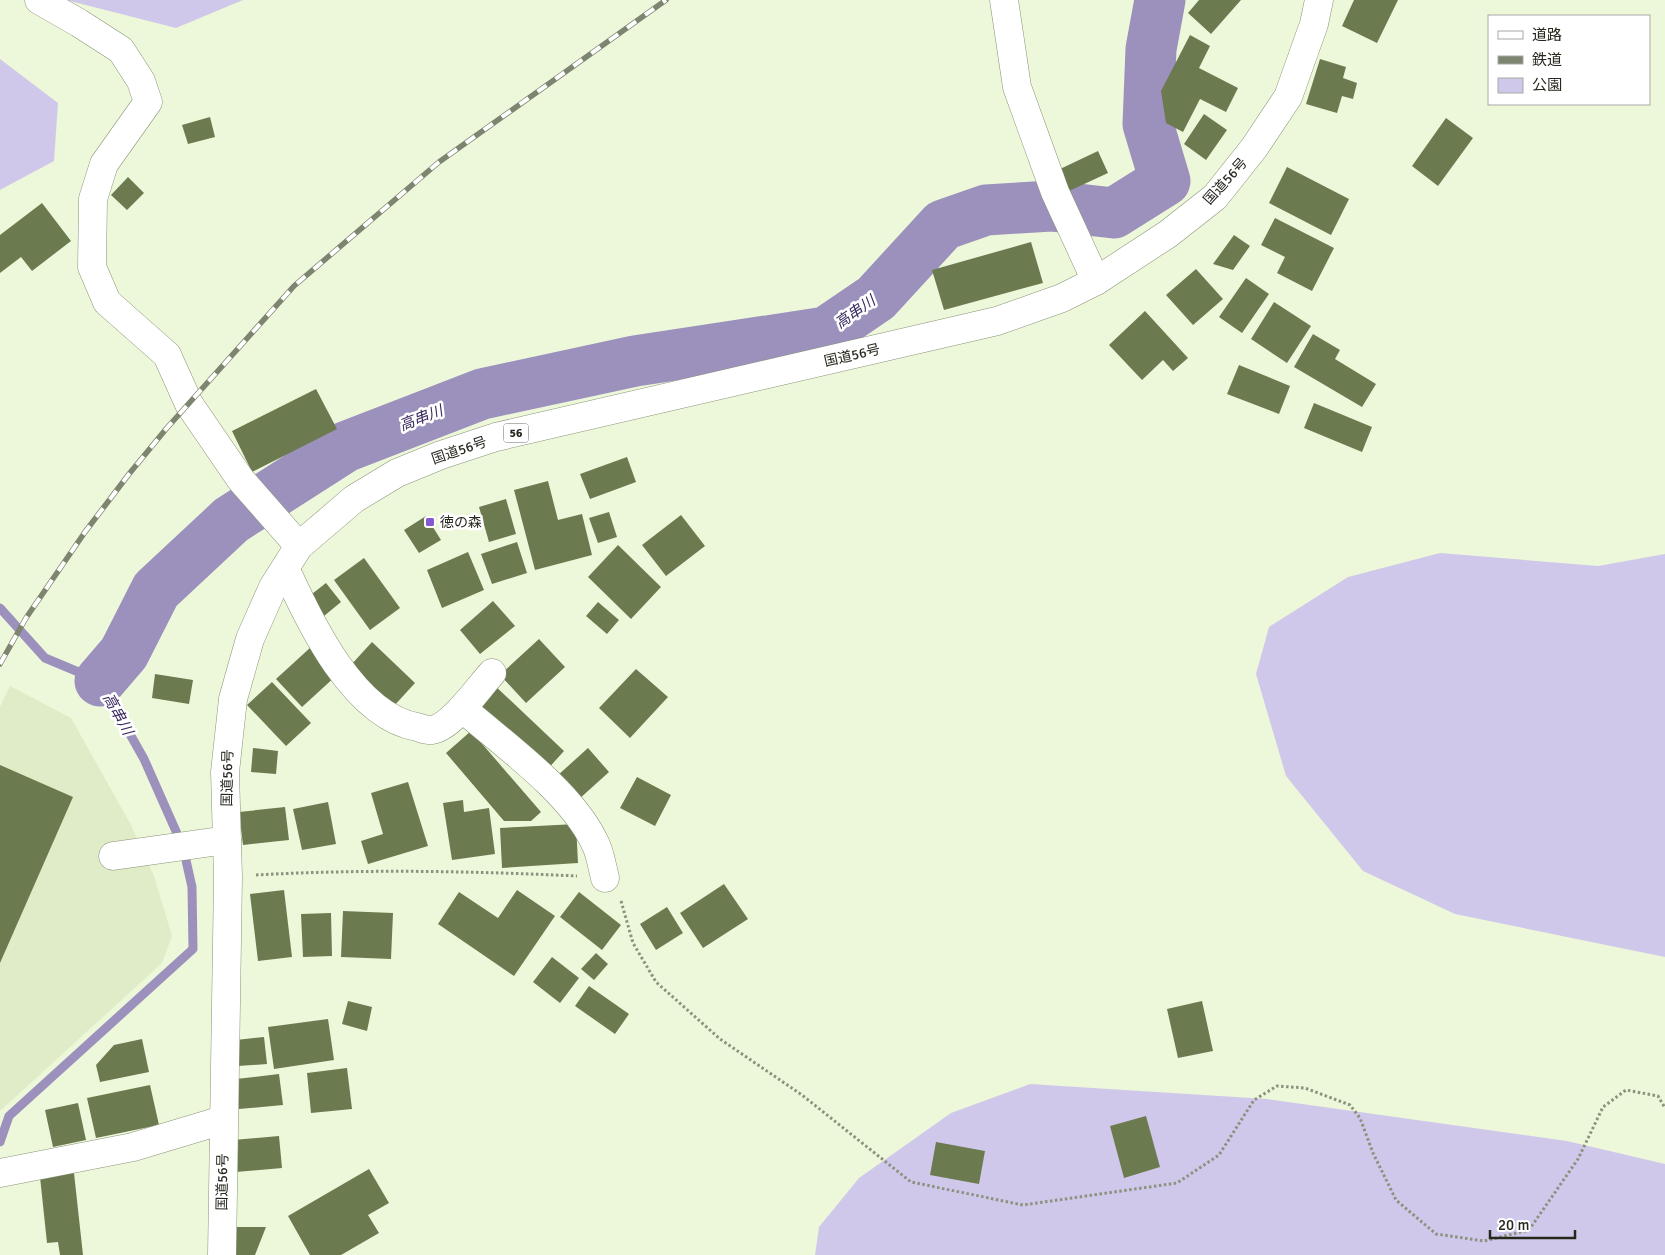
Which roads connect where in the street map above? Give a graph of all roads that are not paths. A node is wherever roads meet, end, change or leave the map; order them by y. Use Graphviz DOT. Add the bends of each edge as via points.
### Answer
graph roads {
  1 [pos="39,0"];
  2 [pos="1004,0"];
  3 [pos="1319,0"];
  4 [pos="1096,281"];
  5 [pos="300,546"];
  6 [pos="286,570"];
  7 [pos="492,673"];
  8 [pos="462,708"];
  9 [pos="227,840"];
  10 [pos="113,856"];
  11 [pos="605,878"];
  12 [pos="223,1120"];
  13 [pos="4,1173"];
  14 [pos="222,1255"];
  1 -- 5 [label="main road" via="121,50 141,81 148,102 104,164 93,199 92,267 108,302 167,355 189,404 241,480"];
  2 -- 4 [label="main road" via="1017,87 1055,192"];
  3 -- 4 [label="main road, 国道56号 / 56" via="1288,98 1254,148 1215,197 1168,234"];
  4 -- 5 [label="main road, 国道56号 / 56" via="1062,298 997,321 496,437 441,455 397,473 354,499"];
  5 -- 6 [label="main road, 国道56号 / 56"];
  6 -- 8 [label="main road" via="303,607 343,674 371,704 400,724 432,730 449,721"];
  6 -- 9 [label="main road, 国道56号 / 56" via="273,587 250,639 233,699 225,772"];
  7 -- 8 [label="main road"];
  8 -- 11 [label="main road" via="551,786 579,816 595,842"];
  9 -- 10 [label="main road"];
  9 -- 12 [label="main road, 国道56号 / 56"];
  12 -- 13 [label="main road" via="133,1147"];
  12 -- 14 [label="main road, 国道56号 / 56"];
}
